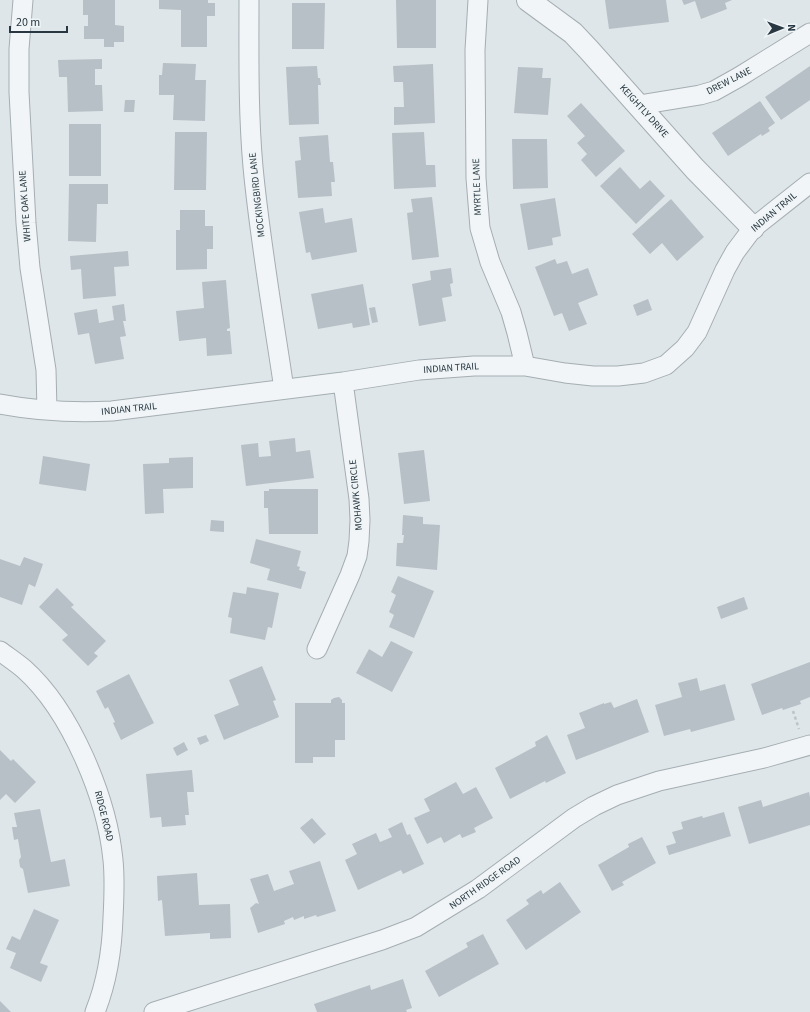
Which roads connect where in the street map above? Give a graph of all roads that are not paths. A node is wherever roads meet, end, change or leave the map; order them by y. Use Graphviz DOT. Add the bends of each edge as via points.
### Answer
graph roads {
  1 [pos="23,0"];
  2 [pos="249,0"];
  3 [pos="478,0"];
  4 [pos="528,0"];
  5 [pos="810,33"];
  6 [pos="639,105"];
  7 [pos="810,183"];
  8 [pos="753,228"];
  9 [pos="525,366"];
  10 [pos="342,382"];
  11 [pos="284,389"];
  12 [pos="0,404"];
  13 [pos="46,410"];
  14 [pos="317,649"];
  15 [pos="0,651"];
  16 [pos="810,745"];
  17 [pos="95,1012"];
  18 [pos="154,1012"];
  1 -- 13 [label="street, WHITE OAK LANE" via="19,92 25,208 30,268 46,370"];
  2 -- 11 [label="street, MOCKINGBIRD LANE" via="248,98 253,167"];
  3 -- 9 [label="street, MYRTLE LANE" via="475,50 476,178 480,228 490,262 511,312"];
  4 -- 6 [label="street, KEIGHTLY DRIVE" via="573,34"];
  5 -- 6 [label="street, DREW LANE" via="714,91"];
  6 -- 8 [label="street, KEIGHTLY DRIVE" via="695,169"];
  7 -- 8 [label="street, INDIAN TRAIL"];
  8 -- 9 [label="street, INDIAN TRAIL" via="735,252 697,332 686,348 666,364 644,373 618,376 565,373"];
  9 -- 10 [label="street, INDIAN TRAIL" via="419,370"];
  10 -- 11 [label="street, INDIAN TRAIL"];
  10 -- 14 [label="street, MOHAWK CIRCLE" via="359,499 359,541 350,575"];
  11 -- 13 [label="street, INDIAN TRAIL" via="112,411"];
  12 -- 13 [label="street, INDIAN TRAIL"];
  15 -- 17 [label="street, RIDGE ROAD" via="25,670 61,714 100,797 110,839 114,886 112,938 105,981"];
  16 -- 18 [label="street, NORTH RIDGE ROAD" via="659,781 617,795 574,818 478,889 416,927"];
}
